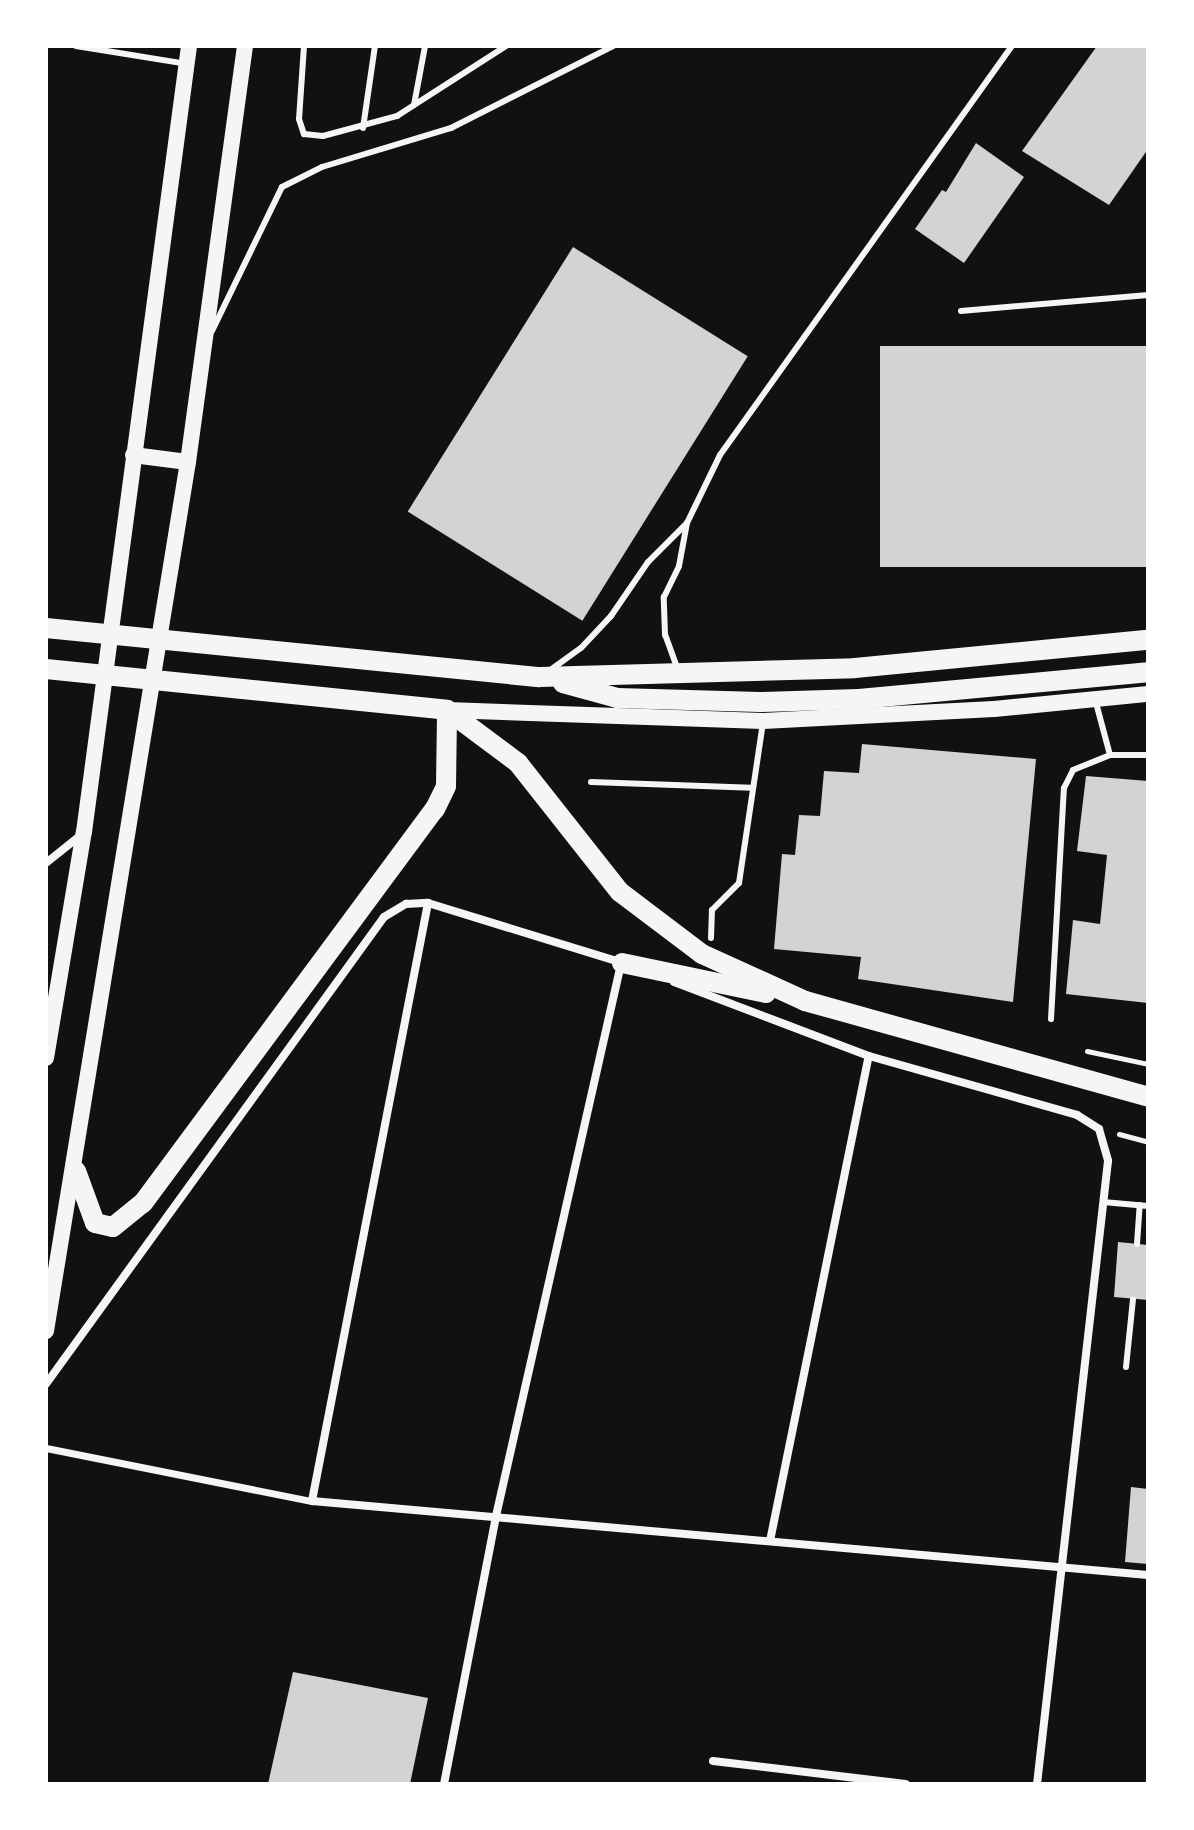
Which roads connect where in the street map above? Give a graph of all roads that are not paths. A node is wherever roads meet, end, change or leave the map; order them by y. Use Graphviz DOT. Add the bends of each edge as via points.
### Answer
graph roads {
  1 [pos="76,46"];
  2 [pos="133,46"];
  3 [pos="189,46"];
  4 [pos="245,46"];
  5 [pos="304,46"];
  6 [pos="375,46"];
  7 [pos="425,46"];
  8 [pos="506,46"];
  9 [pos="613,46"];
  10 [pos="1012,46"];
  11 [pos="132,55"];
  12 [pos="187,64"];
  13 [pos="414,105"];
  14 [pos="363,128"];
  15 [pos="1148,295"];
  16 [pos="961,311"];
  17 [pos="205,345"];
  18 [pos="133,455"];
  19 [pos="188,462"];
  20 [pos="687,523"];
  21 [pos="46,628"];
  22 [pos="1148,640"];
  23 [pos="46,669"];
  24 [pos="1148,672"];
  25 [pos="680,673"];
  26 [pos="540,677"];
  27 [pos="1148,694"];
  28 [pos="1095,699"];
  29 [pos="447,710"];
  30 [pos="763,721"];
  31 [pos="1110,755"];
  32 [pos="1148,755"];
  33 [pos="591,782"];
  34 [pos="751,788"];
  35 [pos="84,832"];
  36 [pos="46,863"];
  37 [pos="428,903"];
  38 [pos="711,938"];
  39 [pos="622,963"];
  40 [pos="805,1001"];
  41 [pos="1051,1019"];
  42 [pos="869,1056"];
  43 [pos="46,1058"];
  44 [pos="1148,1097"];
  45 [pos="76,1171"];
  46 [pos="1103,1202"];
  47 [pos="1144,1206"];
  48 [pos="1137,1244"];
  49 [pos="1133,1299"];
  50 [pos="46,1331"];
  51 [pos="1126,1367"];
  52 [pos="46,1384"];
  53 [pos="46,1448"];
  54 [pos="312,1501"];
  55 [pos="496,1516"];
  56 [pos="770,1541"];
  57 [pos="1059,1567"];
  58 [pos="1148,1575"];
  59 [pos="713,1761"];
  60 [pos="444,1784"];
  61 [pos="906,1784"];
  62 [pos="1037,1784"];
  1 -- 11 [label="lane"];
  2 -- 11 [label="lane"];
  3 -- 12 [label="main road"];
  4 -- 17 [label="main road"];
  5 -- 14 [label="lane" via="299,119 304,134"];
  6 -- 14 [label="lane"];
  7 -- 13 [label="lane"];
  8 -- 13 [label="lane"];
  9 -- 17 [label="lane" via="451,128 322,167 282,187"];
  10 -- 20 [label="lane" via="720,455"];
  11 -- 12 [label="lane"];
  12 -- 18 [label="main road"];
  13 -- 14 [label="lane"];
  15 -- 16 [label="lane"];
  17 -- 19 [label="main road"];
  18 -- 19 [label="main road"];
  18 -- 35 [label="main road"];
  19 -- 45 [label="main road"];
  20 -- 25 [label="lane" via="679,566 664,597 665,635"];
  20 -- 26 [label="lane" via="648,562 581,648"];
  21 -- 26 [label="main road"];
  22 -- 25 [label="main road" via="855,668"];
  23 -- 29 [label="main road" via="324,693"];
  24 -- 26 [label="main road" via="859,699 760,702 617,698"];
  25 -- 26 [label="main road"];
  27 -- 28 [label="main road"];
  28 -- 30 [label="main road"];
  28 -- 31 [label="lane"];
  29 -- 30 [label="main road"];
  29 -- 40 [label="main road" via="518,763 620,892 655,923 702,954"];
  29 -- 45 [label="main road" via="446,786 435,809 143,1203 124,1223 95,1223"];
  30 -- 34 [label="lane"];
  31 -- 32 [label="lane"];
  31 -- 41 [label="lane" via="1073,770 1064,788"];
  33 -- 34 [label="lane"];
  34 -- 38 [label="lane" via="739,883 712,910"];
  35 -- 36 [label="street"];
  35 -- 43 [label="main road"];
  37 -- 39 [label="street"];
  37 -- 52 [label="street" via="406,904 384,917"];
  37 -- 54 [label="street"];
  39 -- 40 [label="main road"];
  39 -- 42 [label="street"];
  39 -- 55 [label="street"];
  40 -- 44 [label="main road"];
  42 -- 46 [label="street" via="1077,1115 1099,1129 1108,1161"];
  42 -- 56 [label="street"];
  45 -- 50 [label="main road"];
  46 -- 47 [label="lane"];
  46 -- 57 [label="street"];
  47 -- 48 [label="lane"];
  49 -- 51 [label="lane"];
  53 -- 54 [label="street"];
  54 -- 55 [label="street"];
  55 -- 56 [label="street"];
  55 -- 60 [label="street"];
  56 -- 57 [label="street"];
  57 -- 58 [label="street"];
  57 -- 62 [label="street"];
  59 -- 61 [label="street"];
}
